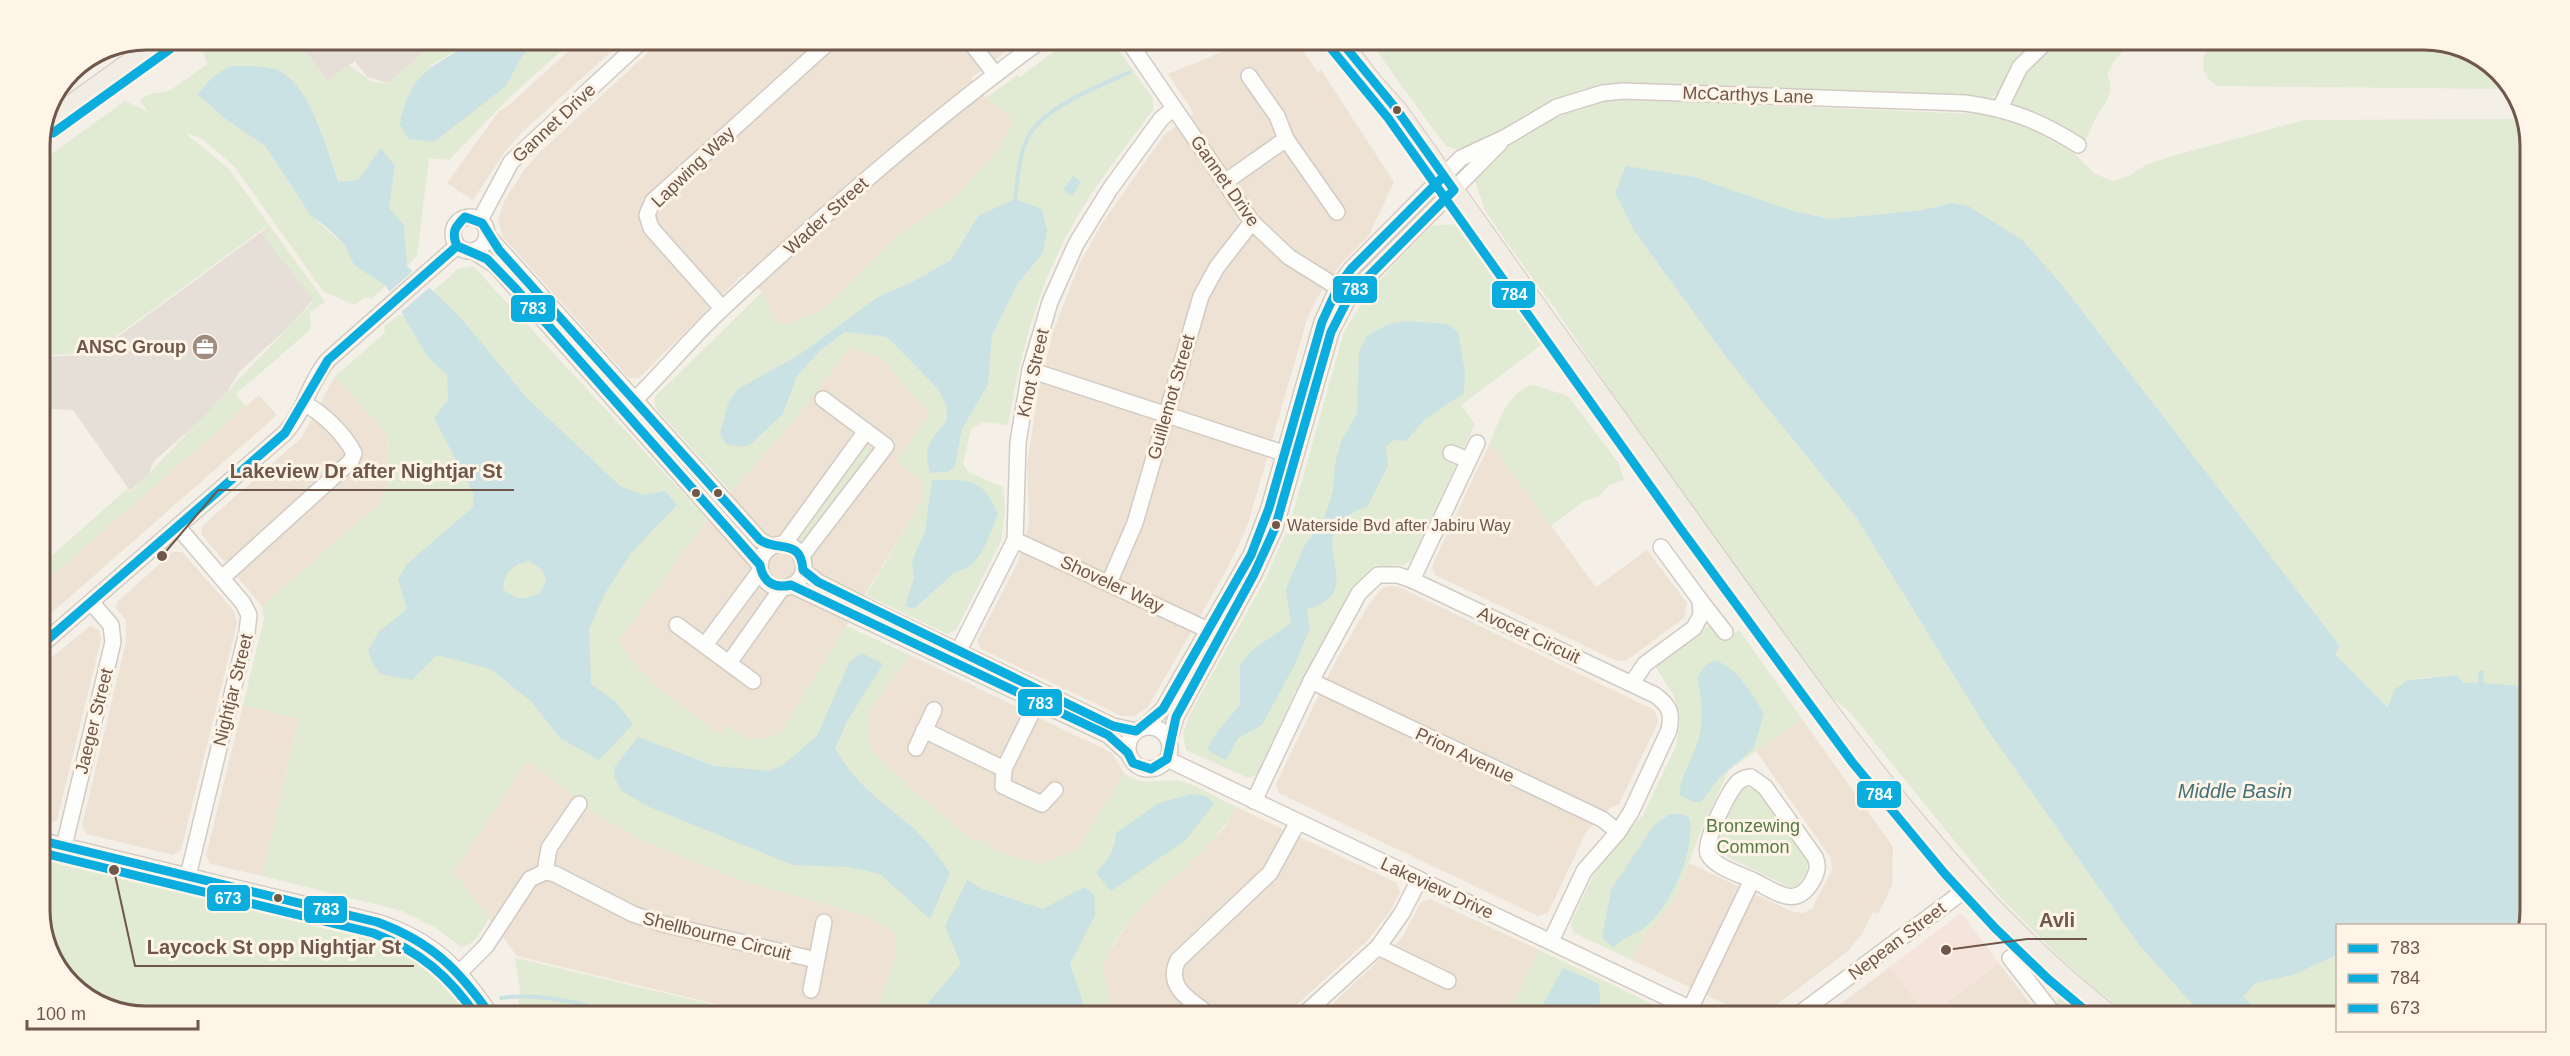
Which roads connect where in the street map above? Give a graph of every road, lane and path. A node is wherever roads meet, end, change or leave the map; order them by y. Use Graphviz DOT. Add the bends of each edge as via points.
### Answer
graph roads {
  1 [pos="148,50"];
  2 [pos="632,50"];
  3 [pos="820,50"];
  4 [pos="976,50"];
  5 [pos="1028,50"];
  6 [pos="1134,50"];
  7 [pos="1347,50"];
  8 [pos="1364,50"];
  9 [pos="2038,50"];
  10 [pos="995,74"];
  11 [pos="1249,76"];
  12 [pos="1174,108"];
  13 [pos="2000,108"];
  14 [pos="1397,110"];
  15 [pos="54,117"];
  16 [pos="1286,139"];
  17 [pos="2078,146"];
  18 [pos="1225,182"];
  19 [pos="1449,183"];
  20 [pos="1337,212"];
  21 [pos="480,220"];
  22 [pos="1252,222"];
  23 [pos="487,235"];
  24 [pos="457,246"];
  25 [pos="472,251"];
  26 [pos="1344,291"];
  27 [pos="722,308"];
  28 [pos="1030,370"];
  29 [pos="823,399"];
  30 [pos="305,404"];
  31 [pos="629,405"];
  32 [pos="1166,415"];
  33 [pos="866,431"];
  34 [pos="1477,442"];
  35 [pos="1283,453"];
  36 [pos="1451,453"];
  37 [pos="1468,460"];
  38 [pos="178,526"];
  39 [pos="1015,540"];
  40 [pos="777,546"];
  41 [pos="1661,547"];
  42 [pos="802,563"];
  43 [pos="760,568"];
  44 [pos="222,578"];
  45 [pos="1412,580"];
  46 [pos="1109,583"];
  47 [pos="787,586"];
  48 [pos="1700,600"];
  49 [pos="91,602"];
  50 [pos="877,620"];
  51 [pos="677,625"];
  52 [pos="1208,630"];
  53 [pos="1725,632"];
  54 [pos="50,637"];
  55 [pos="705,645"];
  56 [pos="956,657"];
  57 [pos="729,663"];
  58 [pos="753,681"];
  59 [pos="1311,681"];
  60 [pos="1632,683"];
  61 [pos="1040,697"];
  62 [pos="934,710"];
  63 [pos="1140,729"];
  64 [pos="924,730"];
  65 [pos="1169,740"];
  66 [pos="916,748"];
  67 [pos="1128,753"];
  68 [pos="1167,759"];
  69 [pos="1004,769"];
  70 [pos="1055,790"];
  71 [pos="1254,801"];
  72 [pos="579,804"];
  73 [pos="1298,822"];
  74 [pos="1618,831"];
  75 [pos="50,843"];
  76 [pos="63,846"];
  77 [pos="545,872"];
  78 [pos="188,876"];
  79 [pos="1419,880"];
  80 [pos="1752,880"];
  81 [pos="1969,886"];
  82 [pos="824,922"];
  83 [pos="1551,941"];
  84 [pos="1378,947"];
  85 [pos="2010,958"];
  86 [pos="816,960"];
  87 [pos="460,972"];
  88 [pos="1448,981"];
  89 [pos="811,990"];
  90 [pos="484,1006"];
  91 [pos="1199,1006"];
  92 [pos="1313,1006"];
  93 [pos="1684,1006"];
  94 [pos="1691,1006"];
  95 [pos="1810,1006"];
  96 [pos="2047,1006"];
  97 [pos="2099,1006"];
  1 -- 15 [label="main road"];
  2 -- 21 [label="street, Gannet Drive" via="511,162"];
  3 -- 27 [label="street, Lapwing Way" via="696,160 650,207 647,223"];
  4 -- 10 [label="street"];
  5 -- 10 [label="street, Wader Street"];
  6 -- 12 [label="street, Gannet Drive"];
  7 -- 14 [label="main road"];
  8 -- 14 [label="main road" via="1379,71"];
  9 -- 13 [label="street" via="2020,67"];
  10 -- 27 [label="street, Wader Street" via="913,139"];
  11 -- 16 [label="street" via="1276,116"];
  12 -- 18 [label="street, Gannet Drive"];
  12 -- 28 [label="street, Knot Street" via="1161,119 1110,189 1076,244 1050,302"];
  13 -- 17 [label="street, McCarthys Lane" via="2038,123"];
  13 -- 19 [label="street, McCarthys Lane" via="1623,91 1557,107 1506,137"];
  14 -- 19 [label="main road"];
  16 -- 18 [label="street"];
  16 -- 20 [label="street"];
  18 -- 22 [label="street, Gannet Drive"];
  19 -- 26 [label="street, McCarthys Lane"];
  19 -- 81 [label="main road" via="1821,701"];
  21 -- 23 [label="street"];
  21 -- 24 [label="street" via="465,218 457,223 453,236"];
  22 -- 26 [label="street, Gannet Drive" via="1289,256"];
  22 -- 32 [label="street, Guillemot Street" via="1216,267 1201,296"];
  23 -- 25 [label="street" via="483,245"];
  23 -- 31 [label="street"];
  24 -- 25 [label="street"];
  24 -- 30 [label="street" via="321,368"];
  25 -- 31 [label="street" via="496,266"];
  26 -- 35 [label="street" via="1322,322"];
  26 -- 65 [label="street" via="1275,528 1176,717"];
  27 -- 31 [label="street, Wader Street"];
  28 -- 32 [label="street"];
  28 -- 39 [label="street, Knot Street" via="1016,463"];
  29 -- 33 [label="street"];
  30 -- 38 [label="street" via="285,433"];
  30 -- 44 [label="street" via="321,413 350,446 354,453 351,462"];
  31 -- 40 [label="street" via="760,540"];
  31 -- 43 [label="street"];
  32 -- 35 [label="street"];
  32 -- 46 [label="street, Guillemot Street" via="1135,523"];
  33 -- 40 [label="street"];
  33 -- 42 [label="street" via="886,446"];
  34 -- 37 [label="street"];
  35 -- 52 [label="street" via="1269,508 1251,555"];
  36 -- 37 [label="street"];
  37 -- 45 [label="street"];
  38 -- 44 [label="street, Nightjar Street"];
  38 -- 49 [label="street"];
  39 -- 46 [label="street, Shoveler Way"];
  39 -- 56 [label="street, Knot Street"];
  40 -- 42 [label="street" via="791,546"];
  40 -- 43 [label="street" via="762,558"];
  41 -- 48 [label="street"];
  42 -- 47 [label="street"];
  42 -- 50 [label="street" via="818,582"];
  43 -- 47 [label="street" via="768,583"];
  43 -- 55 [label="street"];
  44 -- 78 [label="street, Nightjar Street" via="243,603 249,623"];
  45 -- 59 [label="street, Avocet Circuit" via="1388,574 1369,582 1359,593"];
  45 -- 60 [label="street, Avocet Circuit"];
  46 -- 52 [label="street, Shoveler Way"];
  47 -- 50 [label="street"];
  47 -- 57 [label="street"];
  48 -- 53 [label="street"];
  48 -- 60 [label="street" via="1701,615 1694,627 1645,664"];
  49 -- 54 [label="street"];
  49 -- 76 [label="street, Jaeger Street" via="111,625 112,642"];
  50 -- 56 [label="street"];
  51 -- 55 [label="street"];
  52 -- 63 [label="street" via="1163,708"];
  55 -- 57 [label="street"];
  56 -- 61 [label="street"];
  57 -- 58 [label="street"];
  59 -- 71 [label="street, Avocet Circuit"];
  59 -- 74 [label="street, Prion Avenue" via="1602,819"];
  60 -- 74 [label="street, Avocet Circuit" via="1663,701 1671,718 1631,812"];
  61 -- 63 [label="street" via="1113,726"];
  61 -- 67 [label="street" via="1108,735"];
  61 -- 69 [label="street"];
  62 -- 64 [label="street"];
  63 -- 65 [label="street" via="1160,730"];
  63 -- 67 [label="street" via="1129,740"];
  64 -- 66 [label="street"];
  64 -- 69 [label="street"];
  65 -- 68 [label="street"];
  67 -- 68 [label="street" via="1133,763 1145,769 1158,767"];
  68 -- 71 [label="street, Lakeview Drive"];
  69 -- 70 [label="street" via="1003,786 1042,804"];
  71 -- 73 [label="street, Lakeview Drive"];
  72 -- 77 [label="street" via="549,848"];
  73 -- 79 [label="street, Lakeview Drive"];
  73 -- 91 [label="street" via="1270,873 1173,969 1180,991"];
  74 -- 83 [label="street, Avocet Circuit" via="1584,871"];
  75 -- 76 [label="street"];
  76 -- 78 [label="street"];
  77 -- 86 [label="street, Shellbourne Circuit" via="663,924"];
  77 -- 87 [label="street" via="530,879 486,946"];
  78 -- 87 [label="street" via="405,931 426,942"];
  79 -- 83 [label="street, Lakeview Drive"];
  79 -- 84 [label="street"];
  80 -- 80 [label="street" via="1797,897 1807,891 1818,865 1765,787 1751,777 1741,780 1732,790 1707,844 1714,861"];
  80 -- 94 [label="street"];
  81 -- 95 [label="street, Nepean Street"];
  81 -- 97 [label="main road" via="2042,958"];
  82 -- 86 [label="street, Shellbourne Circuit"];
  83 -- 93 [label="street, Lakeview Drive"];
  84 -- 88 [label="street"];
  84 -- 92 [label="street"];
  85 -- 96 [label="street"];
  86 -- 89 [label="street, Shellbourne Circuit"];
  87 -- 90 [label="street"];
}
